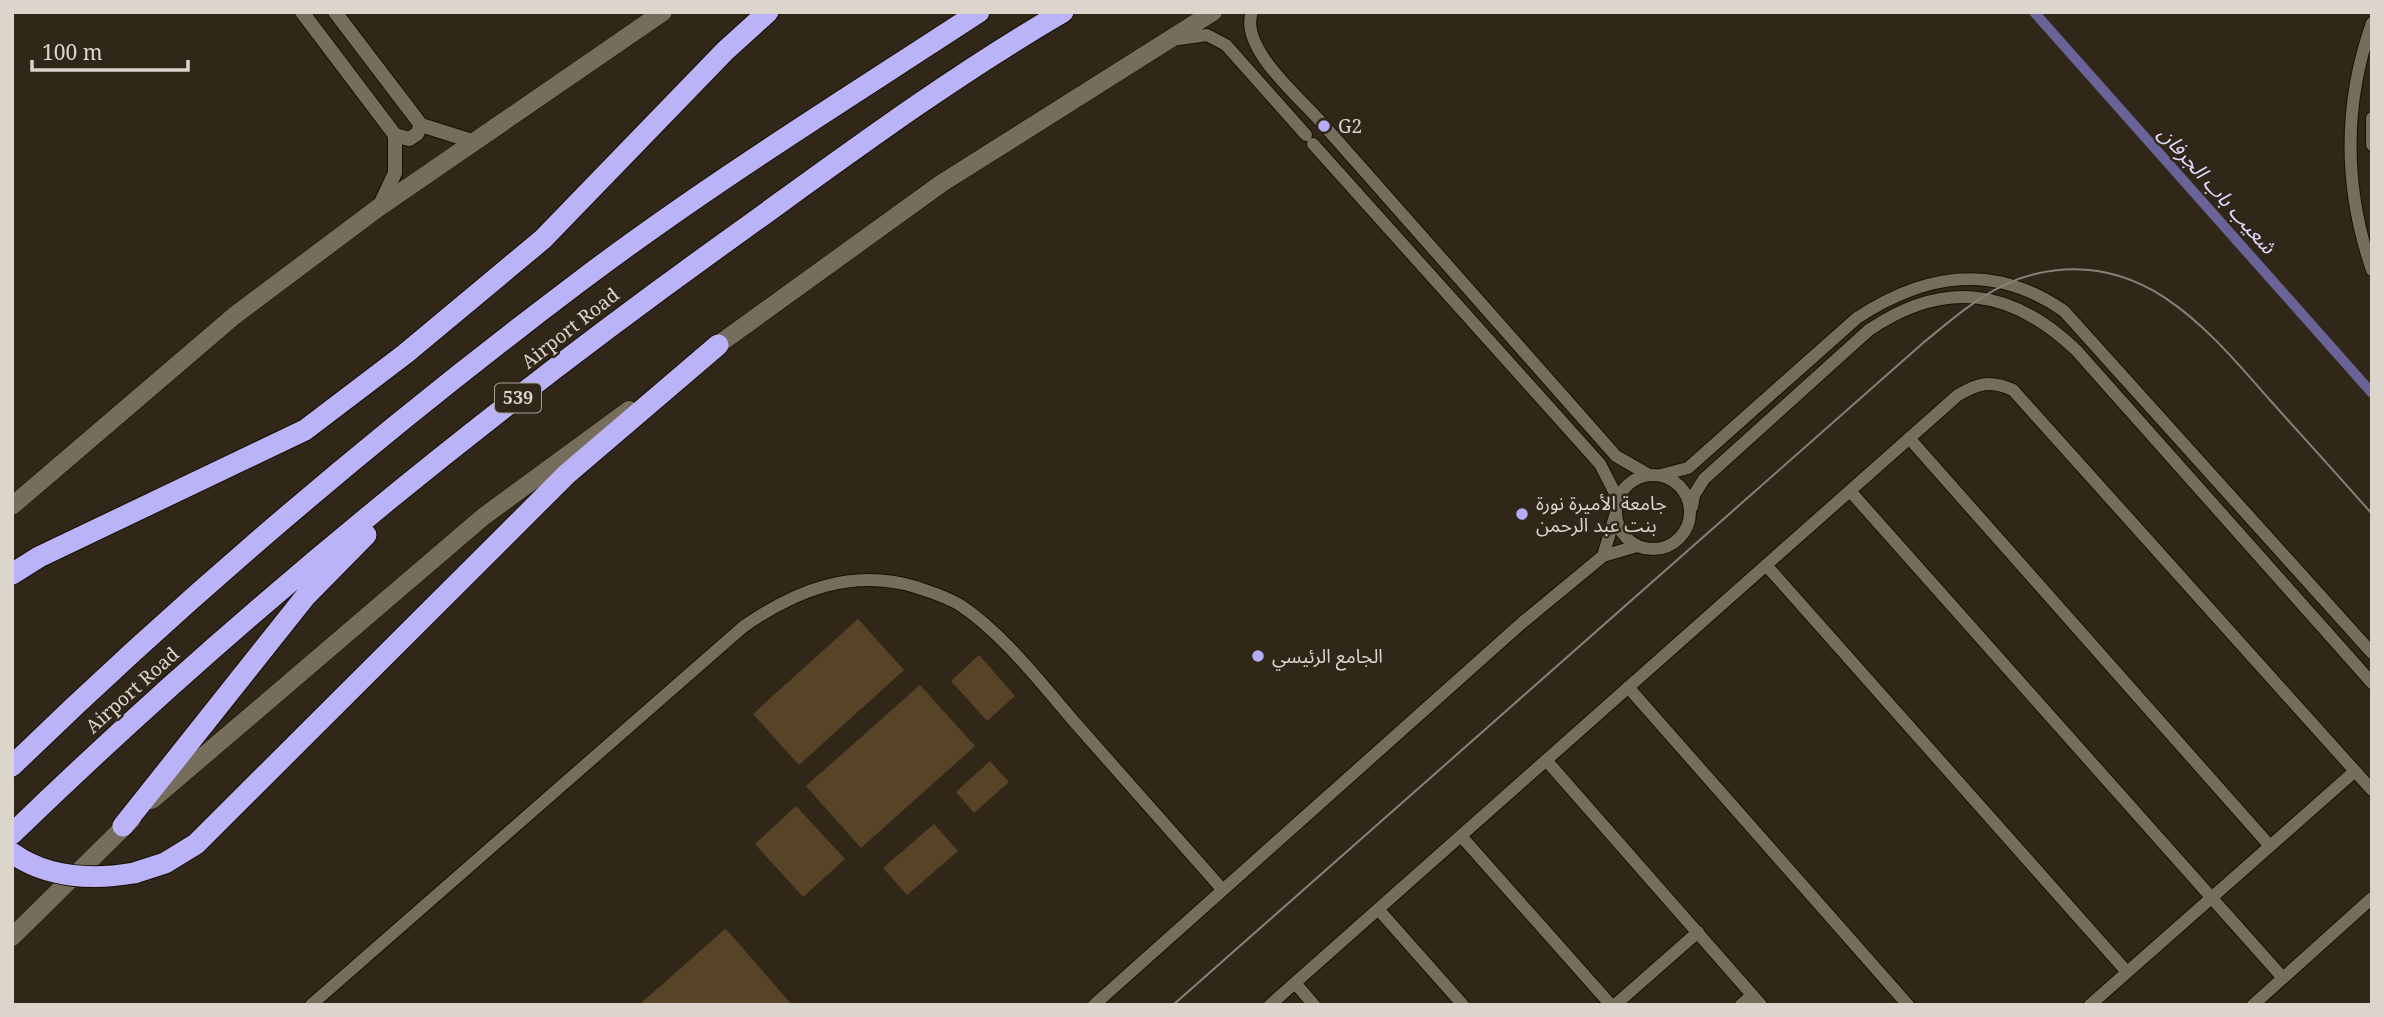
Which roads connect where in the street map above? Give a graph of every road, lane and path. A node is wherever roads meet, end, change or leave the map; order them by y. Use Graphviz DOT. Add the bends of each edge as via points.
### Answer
graph roads {
  1 [pos="302,12"];
  2 [pos="335,12"];
  3 [pos="663,12"];
  4 [pos="768,12"];
  5 [pos="979,12"];
  6 [pos="1063,12"];
  7 [pos="1213,12"];
  8 [pos="1252,12"];
  9 [pos="2372,23"];
  10 [pos="1159,46"];
  11 [pos="1308,108"];
  12 [pos="2372,118"];
  13 [pos="1293,120"];
  14 [pos="421,125"];
  15 [pos="395,135"];
  16 [pos="475,142"];
  17 [pos="2372,145"];
  18 [pos="379,208"];
  19 [pos="2372,270"];
  20 [pos="718,345"];
  21 [pos="1909,438"];
  22 [pos="441,460"];
  23 [pos="1655,475"];
  24 [pos="1850,491"];
  25 [pos="1617,505"];
  26 [pos="12,506"];
  27 [pos="1692,507"];
  28 [pos="1637,546"];
  29 [pos="1603,556"];
  30 [pos="1766,565"];
  31 [pos="12,574"];
  32 [pos="2372,653"];
  33 [pos="2372,683"];
  34 [pos="1628,687"];
  35 [pos="1546,760"];
  36 [pos="12,766"];
  37 [pos="2354,771"];
  38 [pos="2372,790"];
  39 [pos="123,826"];
  40 [pos="12,834"];
  41 [pos="1461,836"];
  42 [pos="2270,846"];
  43 [pos="12,853"];
  44 [pos="1222,889"];
  45 [pos="2211,898"];
  46 [pos="2372,898"];
  47 [pos="1378,909"];
  48 [pos="1698,932"];
  49 [pos="12,937"];
  50 [pos="2127,972"];
  51 [pos="2283,978"];
  52 [pos="1295,982"];
  53 [pos="1756,1000"];
  54 [pos="311,1005"];
  55 [pos="1094,1005"];
  56 [pos="1270,1005"];
  57 [pos="1314,1005"];
  58 [pos="1463,1005"];
  59 [pos="1613,1005"];
  60 [pos="1741,1005"];
  61 [pos="1908,1005"];
  62 [pos="2090,1005"];
  63 [pos="2253,1005"];
  1 -- 15 [label="street"];
  2 -- 14 [label="street"];
  3 -- 16 [label="main road"];
  4 -- 31 [label="highway" via="543,239 405,354 305,429"];
  5 -- 36 [label="highway, Airport Road / 539" via="769,149 577,284 458,376 211,582"];
  6 -- 22 [label="highway, Airport Road / 539" via="819,175 602,330"];
  7 -- 10 [label="main road"];
  8 -- 11 [label="street" via="1248,23 1252,42"];
  9 -- 19 [label="street" via="2354,86 2349,124 2351,184"];
  10 -- 13 [label="street" via="1191,35 1226,45"];
  10 -- 20 [label="main road" via="942,183"];
  11 -- 13 [label="street" via="1305,116"];
  11 -- 23 [label="street" via="1616,456"];
  12 -- 17 [label="street"];
  13 -- 25 [label="street" via="1600,464"];
  14 -- 15 [label="street" via="409,139"];
  14 -- 16 [label="street"];
  15 -- 18 [label="street" via="395,173"];
  16 -- 18 [label="main road"];
  18 -- 26 [label="main road" via="234,316"];
  20 -- 39 [label="main road" via="482,517"];
  20 -- 43 [label="highway, bridge" via="567,474 196,844 165,863 134,873 94,877 58,874"];
  21 -- 24 [label="street"];
  21 -- 37 [label="street" via="1977,384 1995,382 2013,390"];
  21 -- 42 [label="street"];
  22 -- 39 [label="highway" via="305,597"];
  22 -- 40 [label="highway, Airport Road / 539" via="276,593 103,746"];
  23 -- 25 [label="street" via="1630,482"];
  23 -- 27 [label="street" via="1680,486"];
  23 -- 32 [label="street" via="1688,468 1857,318 1884,300 1952,279 2004,282 2040,294 2064,311"];
  24 -- 30 [label="street"];
  24 -- 45 [label="street"];
  25 -- 28 [label="street" via="1621,532"];
  25 -- 29 [label="street"];
  27 -- 28 [label="street" via="1688,528 1672,545 1661,549"];
  27 -- 33 [label="street" via="1704,479 1891,315 1938,298 2000,301 2046,324 2076,350"];
  28 -- 29 [label="street"];
  29 -- 44 [label="street"];
  30 -- 34 [label="street"];
  30 -- 50 [label="street"];
  34 -- 35 [label="street"];
  34 -- 61 [label="street"];
  35 -- 41 [label="street"];
  35 -- 48 [label="street"];
  37 -- 38 [label="street"];
  37 -- 42 [label="street"];
  39 -- 49 [label="main road"];
  41 -- 47 [label="street"];
  41 -- 59 [label="street"];
  42 -- 45 [label="street"];
  44 -- 54 [label="street" via="1036,678 960,605 880,579 843,581 801,592 743,627"];
  44 -- 55 [label="street"];
  45 -- 50 [label="street"];
  45 -- 51 [label="street"];
  46 -- 51 [label="street"];
  47 -- 52 [label="street"];
  47 -- 58 [label="street"];
  48 -- 53 [label="street"];
  48 -- 59 [label="street"];
  50 -- 62 [label="street"];
  51 -- 63 [label="street"];
  52 -- 56 [label="street"];
  52 -- 57 [label="street"];
  53 -- 60 [label="street"];
}
